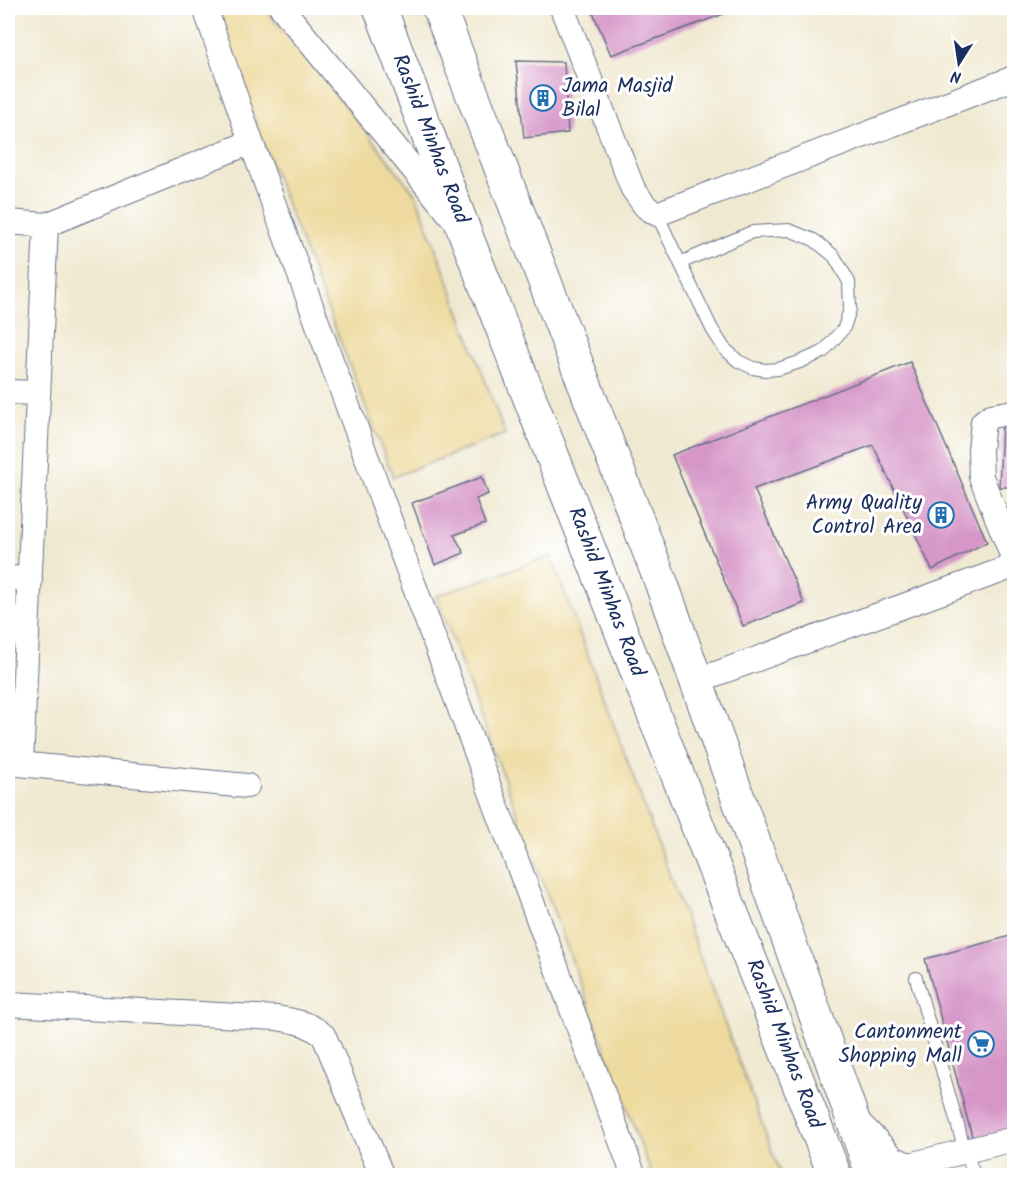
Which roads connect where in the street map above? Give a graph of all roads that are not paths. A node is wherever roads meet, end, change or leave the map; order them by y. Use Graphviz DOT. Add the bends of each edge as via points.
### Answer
graph roads {
  1 [pos="205,8"];
  2 [pos="282,8"];
  3 [pos="380,8"];
  4 [pos="439,8"];
  5 [pos="562,8"];
  6 [pos="1014,78"];
  7 [pos="251,142"];
  8 [pos="657,214"];
  9 [pos="8,222"];
  10 [pos="46,225"];
  11 [pos="465,233"];
  12 [pos="680,263"];
  13 [pos="8,392"];
  14 [pos="38,393"];
  15 [pos="1014,412"];
  16 [pos="1014,560"];
  17 [pos="1014,566"];
  18 [pos="19,578"];
  19 [pos="696,681"];
  20 [pos="14,764"];
  21 [pos="247,786"];
  22 [pos="915,978"];
  23 [pos="8,1004"];
  24 [pos="1014,1139"];
  25 [pos="965,1151"];
  26 [pos="899,1173"];
  27 [pos="382,1176"];
  28 [pos="634,1176"];
  29 [pos="835,1176"];
  30 [pos="975,1176"];
  1 -- 7 [label="street"];
  2 -- 11 [label="street"];
  3 -- 11 [label="main road, Rashid Minhas Road"];
  4 -- 19 [label="main road, Rashid Minhas Road" via="662,582"];
  5 -- 8 [label="street" via="633,189 646,207"];
  6 -- 8 [label="street"];
  7 -- 10 [label="street"];
  7 -- 28 [label="street"];
  8 -- 12 [label="lane"];
  9 -- 10 [label="street"];
  10 -- 14 [label="street"];
  11 -- 29 [label="main road, Rashid Minhas Road"];
  12 -- 12 [label="lane" via="724,348 753,368 778,369 823,352 844,328 850,309 849,282 834,256 814,240 789,230 752,232"];
  13 -- 14 [label="street"];
  14 -- 18 [label="street"];
  15 -- 16 [label="street" via="991,416 983,422 980,450 981,477"];
  17 -- 19 [label="street"];
  18 -- 20 [label="street"];
  19 -- 26 [label="main road, Rashid Minhas Road" via="855,1125"];
  20 -- 21 [label="street"];
  22 -- 25 [label="lane"];
  23 -- 27 [label="street" via="302,1022 324,1036"];
  24 -- 25 [label="street"];
  25 -- 26 [label="street"];
  25 -- 30 [label="lane"];
}
